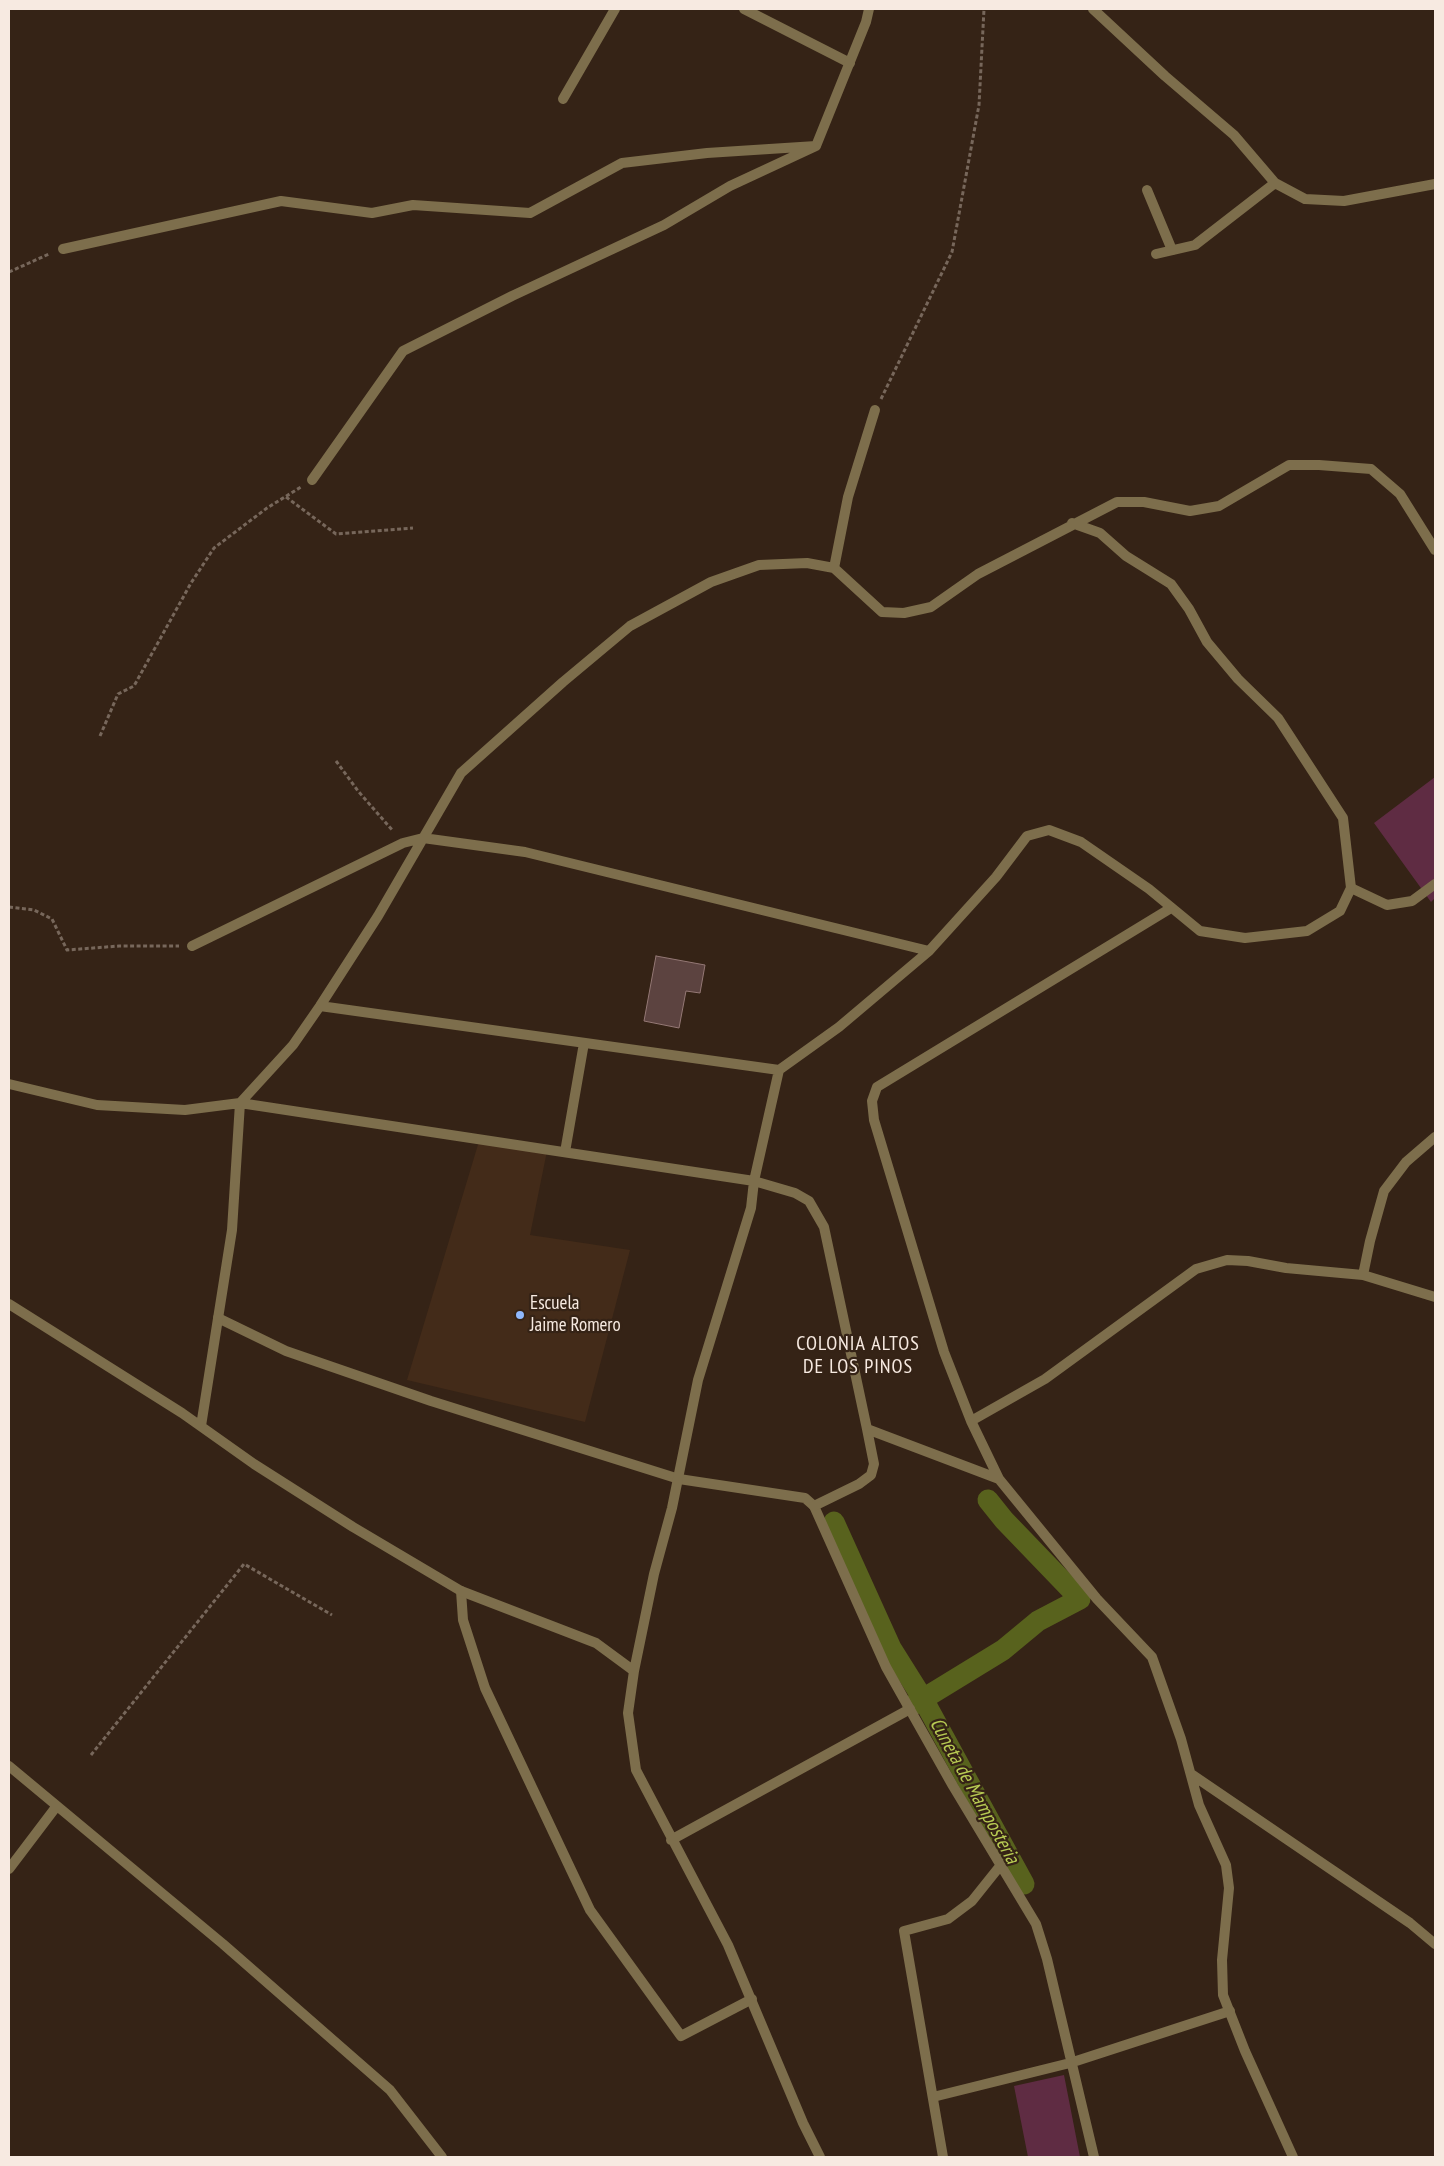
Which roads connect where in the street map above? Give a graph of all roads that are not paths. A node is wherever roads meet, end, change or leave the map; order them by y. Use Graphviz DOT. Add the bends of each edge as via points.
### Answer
graph roads {
  1 [pos="615,9"];
  2 [pos="744,9"];
  3 [pos="868,9"];
  4 [pos="1093,9"];
  5 [pos="850,63"];
  6 [pos="563,99"];
  7 [pos="816,146"];
  8 [pos="1275,183"];
  9 [pos="1435,184"];
  10 [pos="1147,190"];
  11 [pos="63,249"];
  12 [pos="1172,250"];
  13 [pos="1156,254"];
  14 [pos="875,410"];
  15 [pos="312,480"];
  16 [pos="1072,523"];
  17 [pos="1435,550"];
  18 [pos="834,568"];
  19 [pos="423,838"];
  20 [pos="1435,884"];
  21 [pos="1351,888"];
  22 [pos="1171,908"];
  23 [pos="192,946"];
  24 [pos="929,951"];
  25 [pos="320,1006"];
  26 [pos="584,1043"];
  27 [pos="779,1070"];
  28 [pos="9,1084"];
  29 [pos="240,1103"];
  30 [pos="1435,1137"];
  31 [pos="565,1152"];
  32 [pos="754,1181"];
  33 [pos="1363,1275"];
  34 [pos="1435,1297"];
  35 [pos="9,1304"];
  36 [pos="218,1318"];
  37 [pos="971,1421"];
  38 [pos="201,1426"];
  39 [pos="867,1429"];
  40 [pos="678,1479"];
  41 [pos="999,1479"];
  42 [pos="814,1506"];
  43 [pos="461,1590"];
  44 [pos="634,1671"];
  45 [pos="910,1709"];
  46 [pos="9,1766"];
  47 [pos="1191,1774"];
  48 [pos="56,1807"];
  49 [pos="671,1840"];
  50 [pos="1000,1866"];
  51 [pos="9,1869"];
  52 [pos="1435,1944"];
  53 [pos="752,2000"];
  54 [pos="1230,2011"];
  55 [pos="1070,2063"];
  56 [pos="933,2098"];
  57 [pos="442,2157"];
  58 [pos="820,2157"];
  59 [pos="942,2157"];
  60 [pos="1094,2157"];
  61 [pos="1294,2157"];
  1 -- 6 [label="street"];
  2 -- 5 [label="street"];
  3 -- 5 [label="street"];
  4 -- 8 [label="street" via="1234,135"];
  5 -- 7 [label="street"];
  7 -- 11 [label="street" via="707,152 622,163 530,213 413,205 372,212 281,201"];
  7 -- 15 [label="street" via="403,351"];
  8 -- 9 [label="street" via="1305,199 1344,201"];
  8 -- 12 [label="street" via="1195,245"];
  10 -- 12 [label="street"];
  12 -- 13 [label="street"];
  14 -- 18 [label="street" via="848,497"];
  16 -- 17 [label="street" via="1117,502 1144,502 1190,511 1218,506 1289,465 1328,465 1371,469 1400,494"];
  16 -- 18 [label="street" via="978,574 931,607 904,613 882,612"];
  16 -- 21 [label="street" via="1100,533 1126,556 1170,584 1189,609 1207,642 1238,679 1278,718 1343,818"];
  18 -- 19 [label="street" via="808,562 759,564 711,582 630,626 461,773"];
  19 -- 23 [label="street" via="403,843"];
  19 -- 24 [label="street" via="525,852"];
  19 -- 25 [label="street"];
  20 -- 21 [label="street" via="1412,901 1387,905"];
  21 -- 22 [label="street" via="1340,911 1307,931 1244,938 1200,931"];
  22 -- 24 [label="street" via="1081,842 1049,830 1027,836 996,877"];
  22 -- 37 [label="street" via="877,1088 872,1101 874,1120 944,1352"];
  24 -- 27 [label="street" via="839,1027"];
  25 -- 26 [label="street"];
  25 -- 29 [label="street" via="293,1045"];
  26 -- 27 [label="street"];
  26 -- 31 [label="street"];
  27 -- 32 [label="street"];
  28 -- 29 [label="street" via="97,1106 185,1110"];
  29 -- 31 [label="street"];
  29 -- 36 [label="street" via="232,1230"];
  30 -- 33 [label="street" via="1406,1162 1384,1191"];
  31 -- 32 [label="street"];
  32 -- 39 [label="street" via="795,1193 809,1201 819,1216"];
  32 -- 40 [label="street" via="750,1208 698,1380"];
  33 -- 34 [label="street"];
  33 -- 37 [label="street" via="1227,1260 1196,1270 1045,1379"];
  35 -- 38 [label="street"];
  36 -- 38 [label="street"];
  36 -- 40 [label="street" via="286,1352"];
  37 -- 41 [label="street"];
  38 -- 43 [label="street" via="353,1527"];
  39 -- 41 [label="street"];
  39 -- 42 [label="street" via="874,1464 871,1475"];
  40 -- 42 [label="street" via="805,1498"];
  40 -- 44 [label="street"];
  41 -- 47 [label="street" via="1097,1598 1152,1656"];
  42 -- 45 [label="street" via="886,1667"];
  43 -- 44 [label="street" via="596,1643"];
  43 -- 53 [label="street" via="463,1620 485,1688 590,1910 681,2036"];
  44 -- 49 [label="street" via="628,1712 636,1770"];
  45 -- 49 [label="street"];
  45 -- 50 [label="street"];
  46 -- 48 [label="street"];
  47 -- 52 [label="street" via="1410,1923"];
  47 -- 54 [label="street" via="1199,1805 1226,1865 1229,1888 1222,1960 1224,1995"];
  48 -- 51 [label="street"];
  48 -- 57 [label="street" via="223,1944 390,2090"];
  49 -- 53 [label="street" via="728,1945"];
  50 -- 55 [label="street" via="1036,1924"];
  50 -- 56 [label="street" via="972,1901 948,1920 904,1931"];
  53 -- 58 [label="street"];
  54 -- 55 [label="street"];
  54 -- 61 [label="street"];
  55 -- 56 [label="street"];
  55 -- 60 [label="street"];
  56 -- 59 [label="street"];
}
